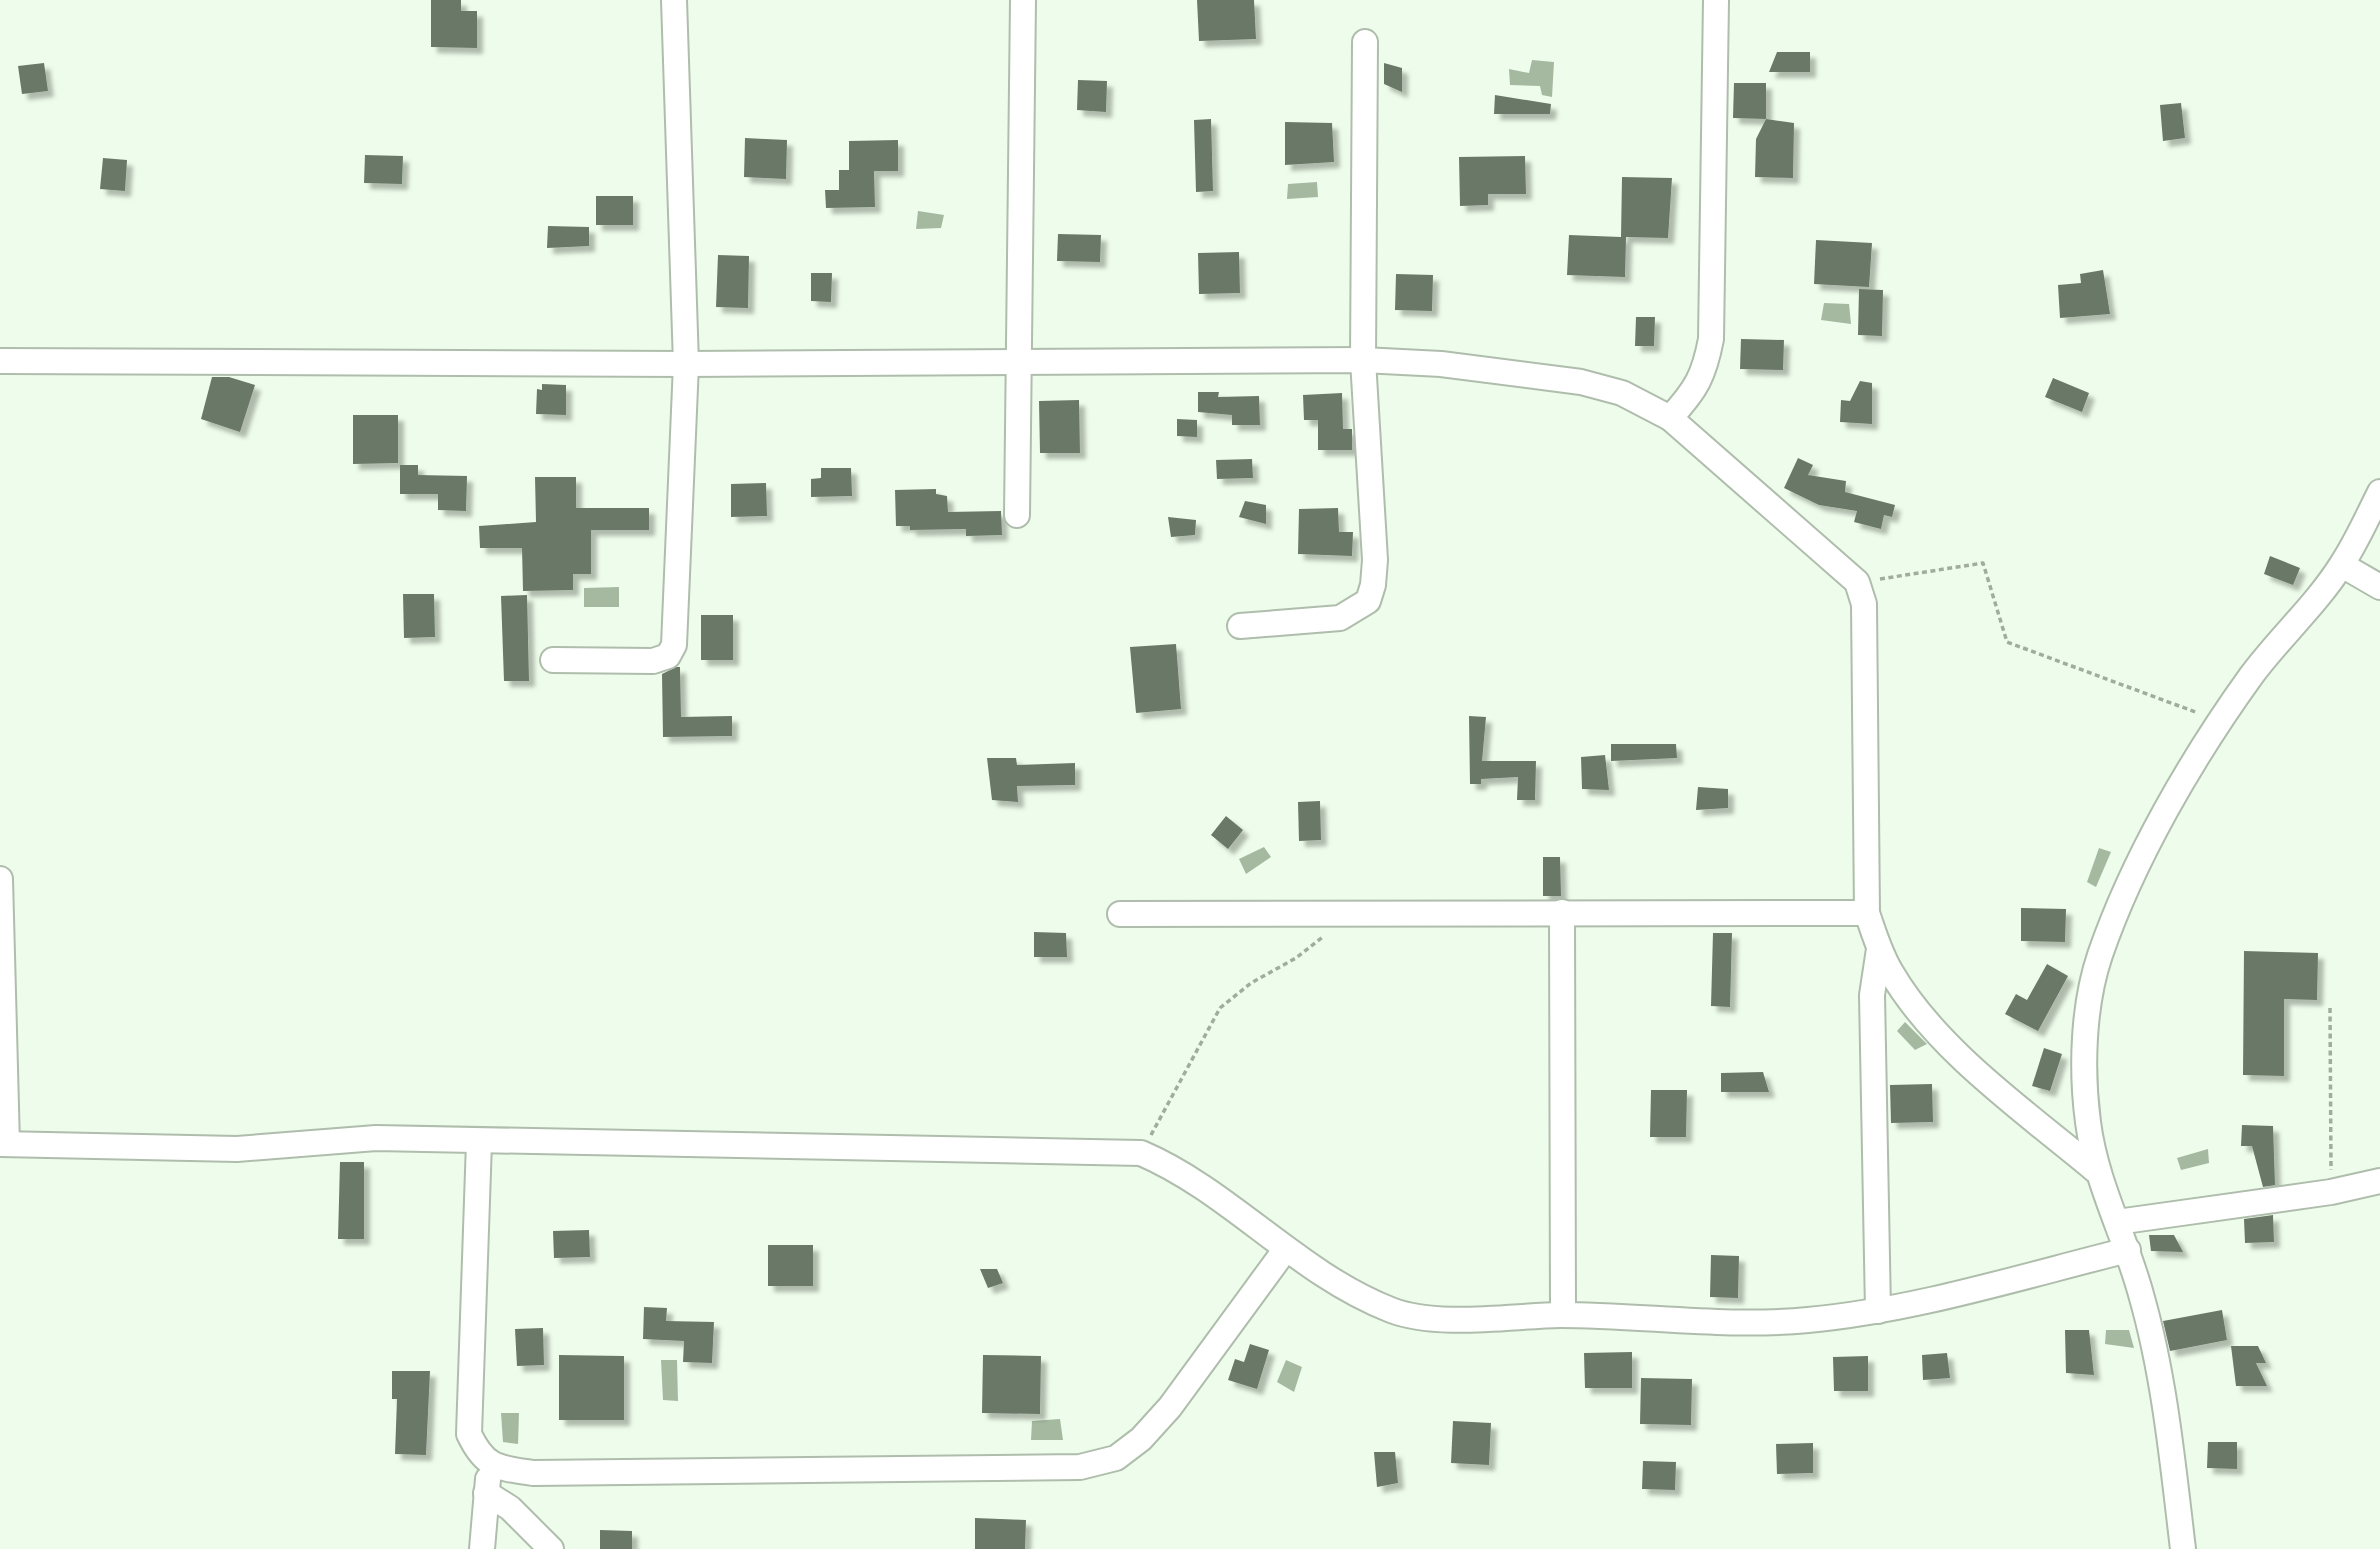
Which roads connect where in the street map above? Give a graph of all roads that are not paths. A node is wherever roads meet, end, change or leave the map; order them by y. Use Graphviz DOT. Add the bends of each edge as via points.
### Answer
graph roads {
  1 [pos="674,0"];
  2 [pos="1023,0"];
  3 [pos="1716,0"];
  4 [pos="1365,42"];
  5 [pos="1363,360"];
  6 [pos="0,362"];
  7 [pos="1020,363"];
  8 [pos="686,364"];
  9 [pos="1670,418"];
  10 [pos="2380,492"];
  11 [pos="1017,515"];
  12 [pos="2342,565"];
  13 [pos="2380,587"];
  14 [pos="1240,626"];
  15 [pos="553,660"];
  16 [pos="0,879"];
  17 [pos="1562,912"];
  18 [pos="1867,913"];
  19 [pos="1120,914"];
  20 [pos="1879,949"];
  21 [pos="479,1142"];
  22 [pos="4,1144"];
  23 [pos="2095,1170"];
  24 [pos="2380,1181"];
  25 [pos="2117,1222"];
  26 [pos="1285,1250"];
  27 [pos="2128,1250"];
  28 [pos="1878,1311"];
  29 [pos="1563,1315"];
  30 [pos="491,1465"];
  31 [pos="486,1493"];
  32 [pos="482,1549"];
  33 [pos="551,1549"];
  34 [pos="2183,1549"];
  1 -- 8 [label="street"];
  2 -- 7 [label="street"];
  3 -- 9 [label="street" via="1711,338 1699,382"];
  4 -- 5 [label="street"];
  5 -- 7 [label="street"];
  5 -- 9 [label="street" via="1441,364 1581,382 1622,393"];
  5 -- 14 [label="street" via="1375,560 1368,601 1340,618"];
  6 -- 8 [label="street"];
  7 -- 8 [label="street"];
  7 -- 11 [label="street"];
  8 -- 15 [label="street" via="674,645 668,656 653,661"];
  9 -- 18 [label="street" via="1857,582 1864,604"];
  10 -- 12 [label="street"];
  12 -- 13 [label="street"];
  12 -- 23 [label="street" via="2220,721 2155,833 2099,957 2088,1006 2086,1069"];
  16 -- 22 [label="street"];
  17 -- 18 [label="street"];
  17 -- 19 [label="street"];
  17 -- 29 [label="street"];
  18 -- 20 [label="street"];
  20 -- 23 [label="street" via="1911,1002 1964,1059"];
  20 -- 28 [label="street" via="1872,995"];
  21 -- 22 [label="street" via="376,1138 237,1149"];
  21 -- 26 [label="street" via="1142,1153 1171,1166"];
  21 -- 30 [label="street" via="469,1434 478,1455"];
  23 -- 25 [label="street"];
  24 -- 25 [label="street"];
  25 -- 27 [label="street"];
  26 -- 29 [label="street" via="1392,1311 1429,1318"];
  26 -- 30 [label="street" via="1170,1407 1116,1458 1080,1466 998,1468 533,1473"];
  27 -- 28 [label="street"];
  27 -- 34 [label="street" via="2151,1334"];
  28 -- 29 [label="street" via="1739,1324"];
  30 -- 31 [label="street"];
  31 -- 32 [label="street"];
  31 -- 33 [label="street" via="510,1508"];
}
